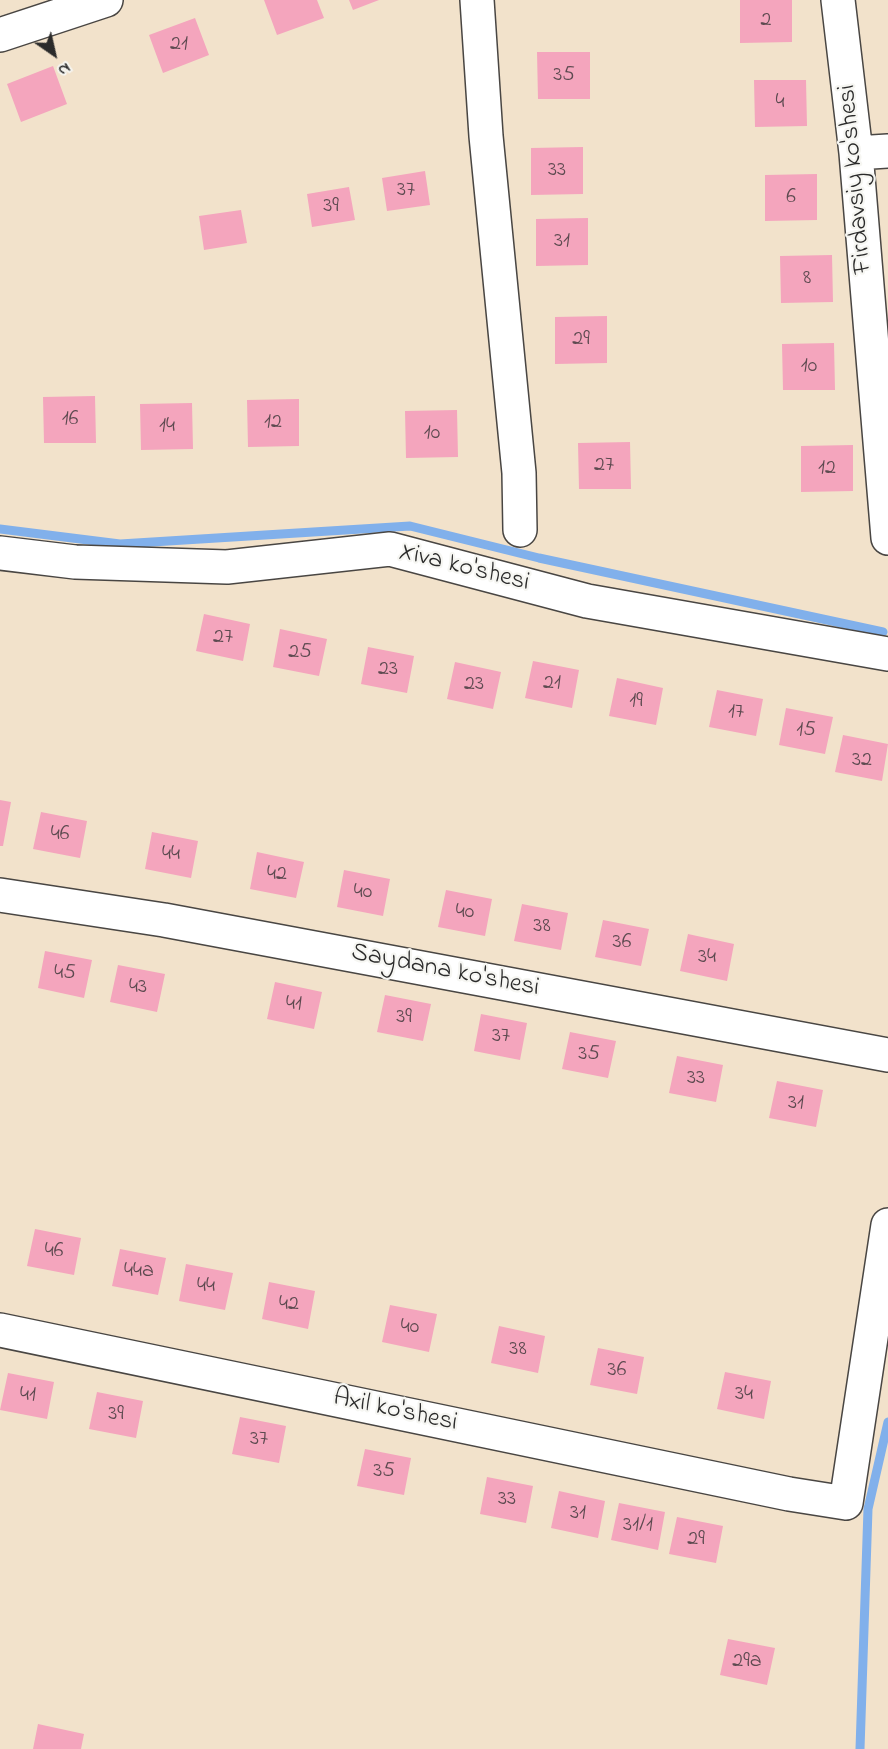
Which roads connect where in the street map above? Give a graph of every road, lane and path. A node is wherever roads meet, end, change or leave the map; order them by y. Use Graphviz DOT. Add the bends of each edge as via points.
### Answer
graph roads {
  1 [pos="106,0"];
  2 [pos="477,0"];
  3 [pos="838,0"];
  4 [pos="0,35"];
  5 [pos="888,151"];
  6 [pos="856,153"];
  7 [pos="520,530"];
  8 [pos="888,538"];
  9 [pos="0,553"];
  10 [pos="888,654"];
  11 [pos="0,895"];
  12 [pos="888,1055"];
  13 [pos="888,1224"];
  14 [pos="0,1330"];
  1 -- 4 [label="street"];
  2 -- 7 [label="street" via="486,136 519,473"];
  3 -- 6 [label="street, Firdavsiy ko'shesi"];
  5 -- 6 [label="street"];
  6 -- 8 [label="street, Firdavsiy ko'shesi"];
  9 -- 10 [label="street, Xiva ko'shesi" via="75,562 227,567 390,549 587,601"];
  11 -- 12 [label="street, Saydana ko'shesi" via="176,922"];
  13 -- 14 [label="street, Axil ko'shesi" via="846,1503"];
}
